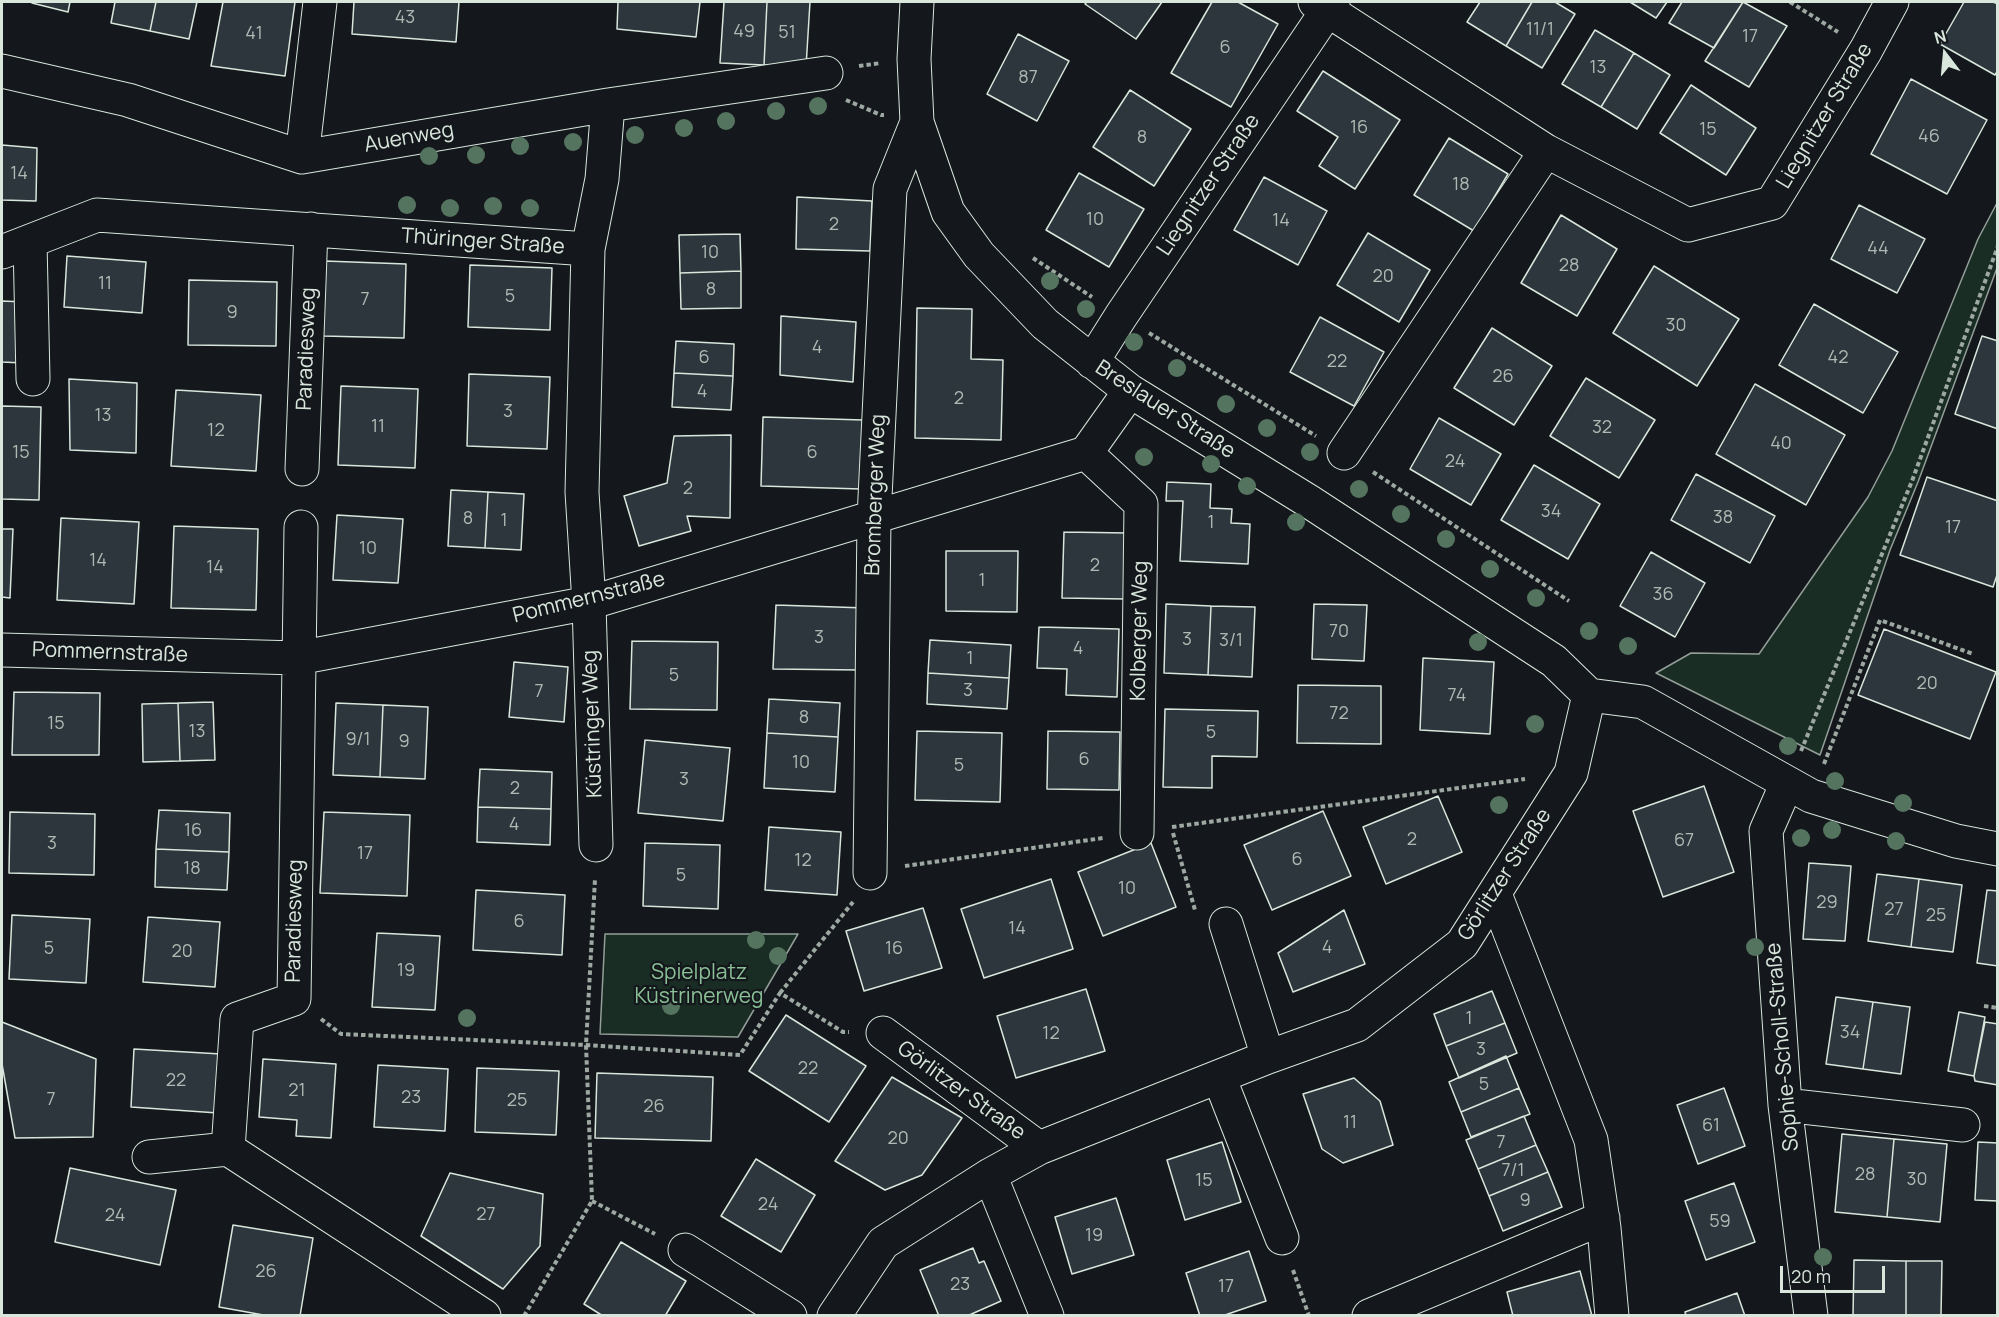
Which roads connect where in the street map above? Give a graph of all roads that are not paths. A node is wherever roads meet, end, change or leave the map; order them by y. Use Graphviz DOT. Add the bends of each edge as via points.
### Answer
graph roads {
  1 [pos="320,2"];
  2 [pos="916,2"];
  3 [pos="1892,2"];
  4 [pos="1325,4"];
  5 [pos="2,71"];
  6 [pos="826,73"];
  7 [pos="608,105"];
  8 [pos="916,113"];
  9 [pos="1546,151"];
  10 [pos="302,157"];
  11 [pos="311,229"];
  12 [pos="16,247"];
  13 [pos="588,249"];
  14 [pos="1092,362"];
  15 [pos="33,379"];
  16 [pos="1131,391"];
  17 [pos="1086,453"];
  18 [pos="1344,453"];
  19 [pos="302,469"];
  20 [pos="874,519"];
  21 [pos="301,527"];
  22 [pos="589,603"];
  23 [pos="2,650"];
  24 [pos="298,658"];
  25 [pos="1589,695"];
  26 [pos="1799,790"];
  27 [pos="1137,833"];
  28 [pos="596,845"];
  29 [pos="1998,849"];
  30 [pos="870,873"];
  31 [pos="1495,894"];
  32 [pos="1226,924"];
  33 [pos="883,1034"];
  34 [pos="1268,1058"];
  35 [pos="1219,1077"];
  36 [pos="1785,1105"];
  37 [pos="1963,1125"];
  38 [pos="1039,1148"];
  39 [pos="228,1149"];
  40 [pos="148,1157"];
  41 [pos="990,1175"];
  42 [pos="1603,1218"];
  43 [pos="1282,1238"];
  44 [pos="685,1250"];
  45 [pos="484,1316"];
  46 [pos="790,1316"];
  47 [pos="834,1316"];
  48 [pos="1047,1316"];
  49 [pos="1369,1316"];
  50 [pos="1612,1316"];
  51 [pos="1811,1316"];
  1 -- 10 [label="street"];
  2 -- 8 [label="street, Breslauer Straße"];
  3 -- 9 [label="street, Liegnitzer Straße" via="1772,203 1688,225"];
  4 -- 9 [label="street, Liegnitzer Straße"];
  4 -- 14 [label="street, Liegnitzer Straße"];
  5 -- 10 [label="street, Auenweg" via="128,100"];
  6 -- 7 [label="street, Auenweg"];
  7 -- 10 [label="street, Auenweg"];
  7 -- 13 [label="street" via="602,179"];
  8 -- 14 [label="street, Breslauer Straße" via="948,212 973,247 1045,324"];
  8 -- 20 [label="street, Bromberger Weg" via="890,189"];
  9 -- 18 [label="street"];
  11 -- 12 [label="street, Thüringer Straße" via="97,215"];
  11 -- 13 [label="street, Thüringer Straße"];
  11 -- 19 [label="street, Paradiesweg"];
  12 -- 15 [label="street, Thüringer Straße"];
  13 -- 22 [label="street, Thüringer Straße" via="582,492"];
  14 -- 16 [label="street, Breslauer Straße"];
  16 -- 17 [label="street"];
  16 -- 25 [label="street, Breslauer Straße" via="1554,661"];
  17 -- 20 [label="street, Pommernstraße"];
  17 -- 27 [label="street, Kolberger Weg" via="1142,504"];
  20 -- 22 [label="street, Pommernstraße"];
  20 -- 30 [label="street, Bromberger Weg"];
  21 -- 24 [label="street, Paradiesweg"];
  22 -- 24 [label="street, Pommernstraße"];
  22 -- 28 [label="street, Küstringer Weg"];
  23 -- 24 [label="street, Pommernstraße"];
  24 -- 39 [label="street, Paradiesweg" via="294,999 237,1019"];
  25 -- 26 [label="street" via="1643,702"];
  25 -- 31 [label="street, Görlitzer Straße" via="1571,773"];
  26 -- 29 [label="street" via="1956,841"];
  26 -- 36 [label="street, Sophie-Scholl-Straße" via="1766,831"];
  31 -- 34 [label="street, Görlitzer Straße" via="1462,944 1357,1024"];
  31 -- 42 [label="street" via="1591,1140"];
  32 -- 34 [label="street"];
  33 -- 38 [label="street, Görlitzer Straße"];
  34 -- 35 [label="street, Görlitzer Straße"];
  35 -- 38 [label="street, Görlitzer Straße"];
  35 -- 43 [label="street"];
  36 -- 37 [label="street"];
  36 -- 51 [label="street, Sophie-Scholl-Straße"];
  38 -- 41 [label="street, Görlitzer Straße"];
  39 -- 40 [label="street"];
  39 -- 45 [label="street"];
  41 -- 47 [label="street, Görlitzer Straße" via="883,1243"];
  41 -- 48 [label="street"];
  42 -- 49 [label="street"];
  42 -- 50 [label="street"];
  44 -- 46 [label="street"];
}
